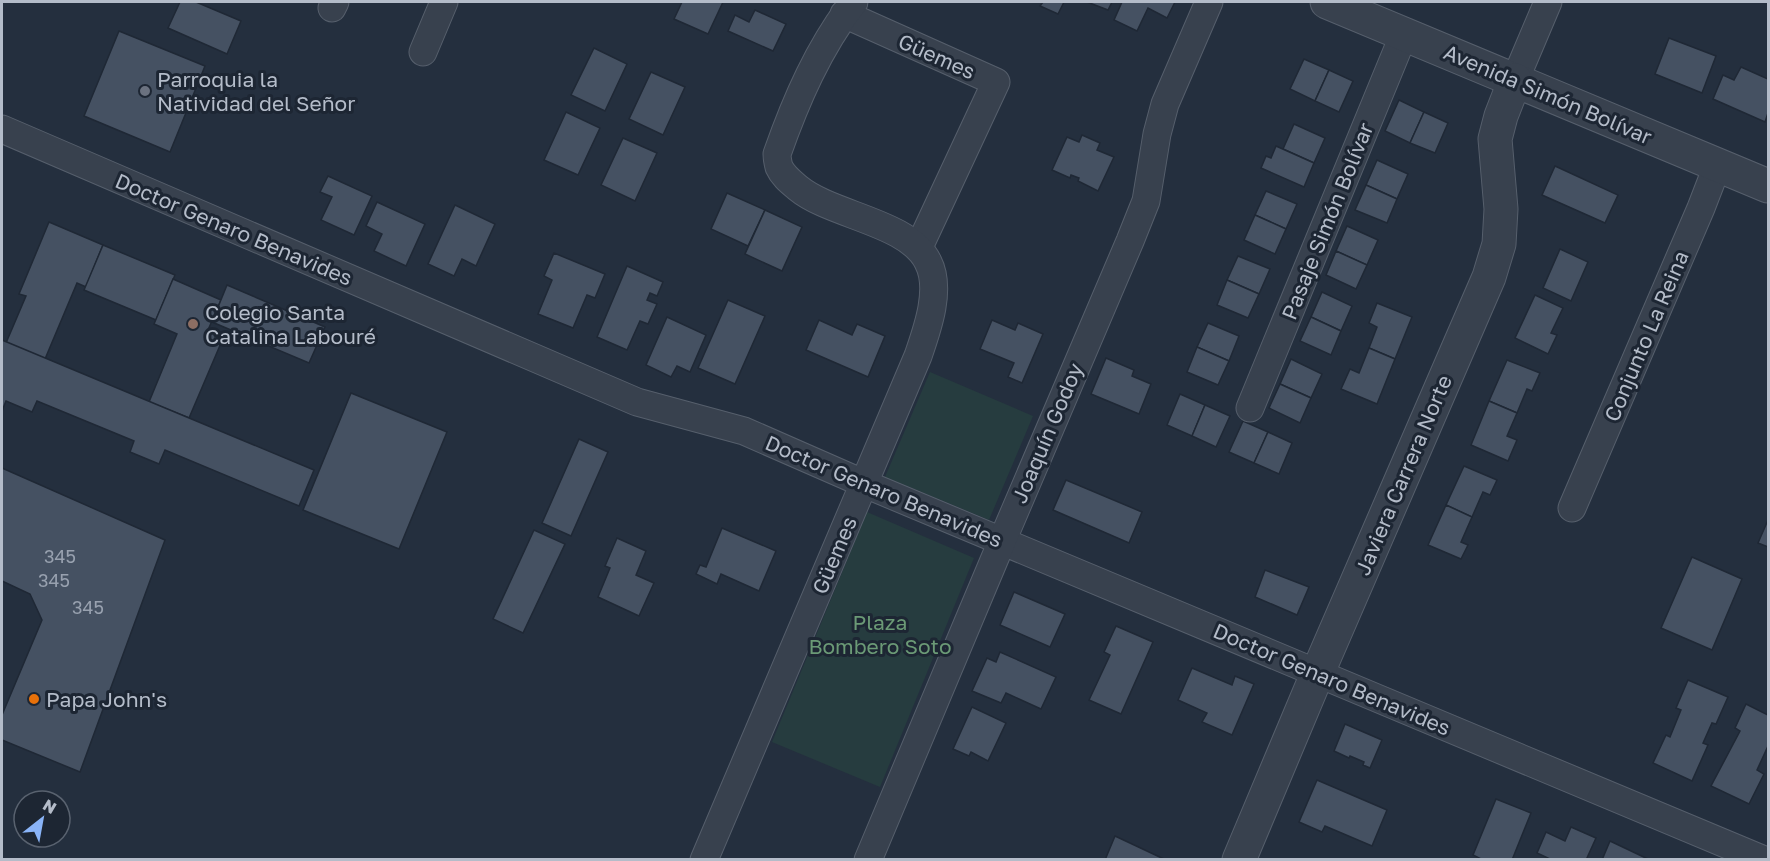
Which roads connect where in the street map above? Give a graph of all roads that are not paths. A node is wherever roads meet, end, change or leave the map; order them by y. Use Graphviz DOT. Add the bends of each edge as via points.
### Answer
graph roads {
  1 [pos="444,2"];
  2 [pos="1209,2"];
  3 [pos="1327,2"];
  4 [pos="1548,2"];
  5 [pos="849,8"];
  6 [pos="1404,34"];
  7 [pos="423,52"];
  8 [pos="1515,80"];
  9 [pos="2,129"];
  10 [pos="1718,164"];
  11 [pos="1768,186"];
  12 [pos="919,248"];
  13 [pos="1250,408"];
  14 [pos="865,484"];
  15 [pos="1572,508"];
  16 [pos="1001,541"];
  17 [pos="1318,672"];
  18 [pos="704,860"];
  19 [pos="868,860"];
  20 [pos="1239,860"];
  21 [pos="1764,860"];
  1 -- 7 [label="street"];
  2 -- 16 [label="street, Joaquín Godoy" via="1166,104 1146,201"];
  3 -- 6 [label="street, Avenida Simón Bolívar"];
  4 -- 8 [label="street"];
  5 -- 12 [label="street, Güemes" via="817,59 782,138 777,154 779,167 807,196 900,234"];
  5 -- 12 [label="street, Güemes" via="996,82"];
  6 -- 8 [label="street, Avenida Simón Bolívar"];
  6 -- 13 [label="street, Pasaje Simón Bolívar"];
  8 -- 10 [label="street, Avenida Simón Bolívar"];
  8 -- 17 [label="street, Javiera Carrera Norte" via="1495,139 1501,209 1499,244 1489,277"];
  9 -- 14 [label="street, Doctor Genaro Benavides" via="636,402 744,431"];
  10 -- 11 [label="street, Avenida Simón Bolívar"];
  10 -- 15 [label="street, Conjunto La Reina"];
  12 -- 14 [label="street, Güemes" via="929,263 933,284 930,321"];
  14 -- 16 [label="street, Doctor Genaro Benavides"];
  14 -- 18 [label="street, Güemes"];
  16 -- 17 [label="street, Doctor Genaro Benavides"];
  16 -- 19 [label="street, Joaquín Godoy"];
  17 -- 20 [label="street, Javiera Carrera Norte"];
  17 -- 21 [label="street, Doctor Genaro Benavides"];
}
